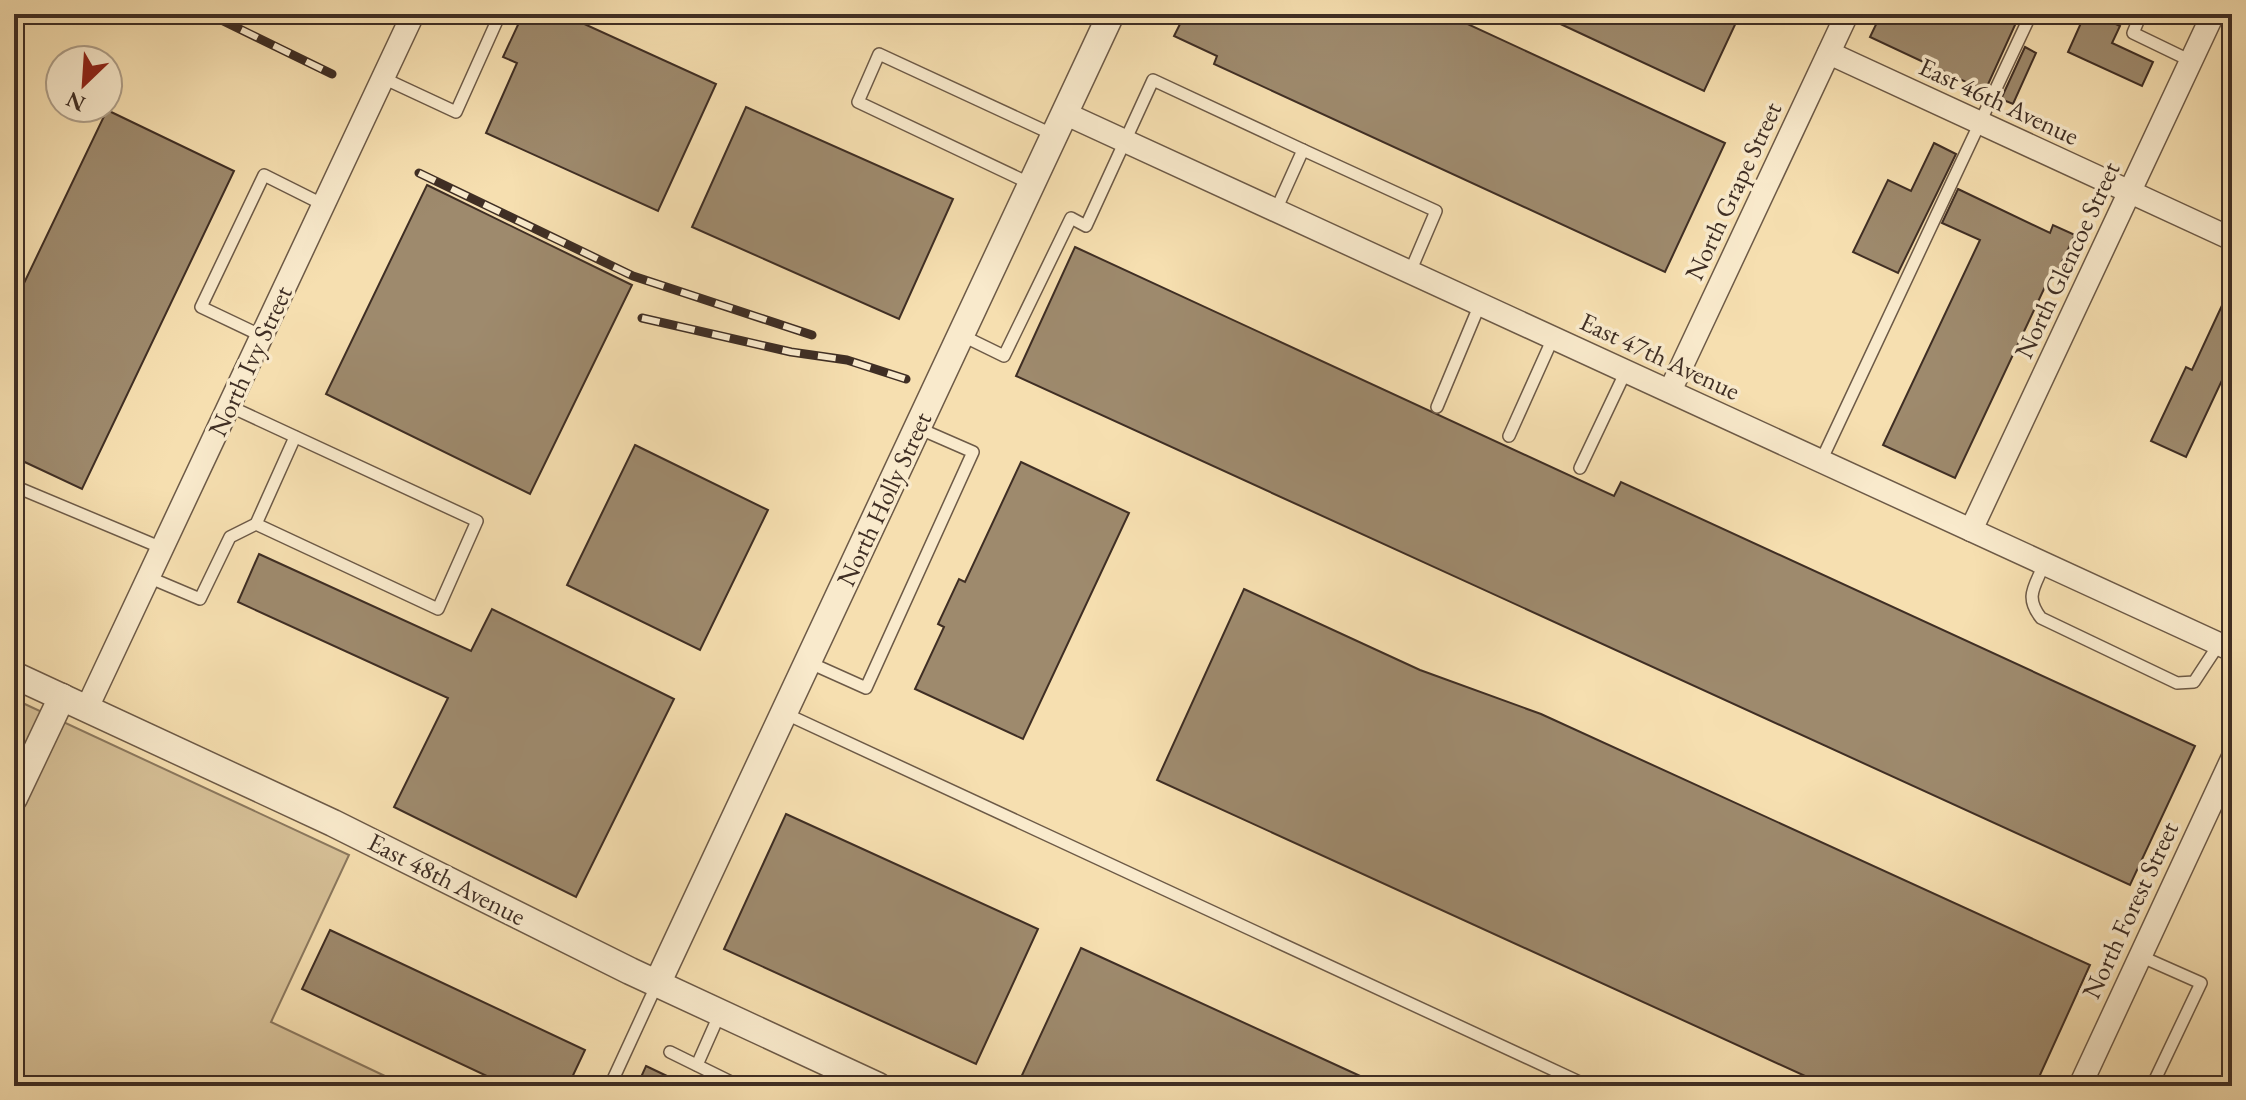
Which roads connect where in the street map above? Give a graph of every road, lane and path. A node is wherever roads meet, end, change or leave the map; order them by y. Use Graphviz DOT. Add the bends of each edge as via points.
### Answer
graph roads {
  1 [pos="387,14"];
  2 [pos="500,14"];
  3 [pos="1111,14"];
  4 [pos="1847,14"];
  5 [pos="2031,14"];
  6 [pos="2141,14"];
  7 [pos="2213,14"];
  8 [pos="411,19"];
  9 [pos="1829,53"];
  10 [pos="2191,61"];
  11 [pos="383,78"];
  12 [pos="1979,122"];
  13 [pos="1059,124"];
  14 [pos="1125,141"];
  15 [pos="1303,150"];
  16 [pos="1031,184"];
  17 [pos="2130,192"];
  18 [pos="324,205"];
  19 [pos="1276,210"];
  20 [pos="2232,239"];
  21 [pos="1410,272"];
  22 [pos="1480,304"];
  23 [pos="961,335"];
  24 [pos="262,336"];
  25 [pos="1553,338"];
  26 [pos="1626,371"];
  27 [pos="1670,391"];
  28 [pos="229,406"];
  29 [pos="1437,407"];
  30 [pos="918,428"];
  31 [pos="1509,436"];
  32 [pos="295,437"];
  33 [pos="1821,461"];
  34 [pos="1580,468"];
  35 [pos="14,486"];
  36 [pos="256,524"];
  37 [pos="1971,530"];
  38 [pos="162,548"];
  39 [pos="2044,564"];
  40 [pos="148,577"];
  41 [pos="2226,647"];
  42 [pos="808,661"];
  43 [pos="14,675"];
  44 [pos="62,697"];
  45 [pos="87,708"];
  46 [pos="784,713"];
  47 [pos="2232,759"];
  48 [pos="14,798"];
  49 [pos="2140,956"];
  50 [pos="657,984"];
  51 [pos="720,1013"];
  52 [pos="670,1052"];
  53 [pos="697,1065"];
  54 [pos="833,1076"];
  55 [pos="610,1086"];
  56 [pos="739,1086"];
  57 [pos="878,1086"];
  58 [pos="1588,1086"];
  59 [pos="2080,1086"];
  60 [pos="2152,1086"];
  1 -- 8 [label="lane"];
  2 -- 11 [label="lane" via="456,112"];
  3 -- 13 [label="street, North Holly Street"];
  4 -- 9 [label="street, North Grape Street"];
  5 -- 12 [label="lane"];
  6 -- 10 [label="lane" via="2133,33"];
  7 -- 10 [label="street, North Glencoe Street"];
  8 -- 11 [label="street, North Ivy Street"];
  9 -- 12 [label="street, East 46th Avenue"];
  9 -- 27 [label="street, North Grape Street"];
  10 -- 17 [label="street, North Glencoe Street"];
  11 -- 18 [label="street, North Ivy Street"];
  12 -- 17 [label="street, East 46th Avenue"];
  12 -- 33 [label="lane"];
  13 -- 14 [label="street, East 47th Avenue"];
  13 -- 16 [label="street, North Holly Street"];
  13 -- 16 [label="lane" via="879,54 858,102"];
  14 -- 15 [label="lane" via="1153,80"];
  14 -- 19 [label="street, East 47th Avenue"];
  14 -- 23 [label="lane" via="1086,226 1071,218 1004,356"];
  15 -- 19 [label="lane"];
  15 -- 21 [label="lane" via="1436,211"];
  16 -- 23 [label="street, North Holly Street"];
  17 -- 20 [label="street, East 46th Avenue"];
  17 -- 37 [label="street, North Glencoe Street"];
  18 -- 24 [label="street, North Ivy Street"];
  18 -- 24 [label="lane" via="264,175 207,294 201,307"];
  19 -- 21 [label="street, East 47th Avenue"];
  21 -- 22 [label="street, East 47th Avenue"];
  22 -- 25 [label="street, East 47th Avenue"];
  22 -- 29 [label="lane"];
  23 -- 30 [label="street, North Holly Street"];
  24 -- 28 [label="street, North Ivy Street"];
  25 -- 26 [label="street, East 47th Avenue"];
  25 -- 31 [label="lane"];
  26 -- 27 [label="street, East 47th Avenue"];
  26 -- 34 [label="lane"];
  27 -- 33 [label="street, East 47th Avenue"];
  28 -- 32 [label="lane"];
  28 -- 38 [label="street, North Ivy Street"];
  30 -- 42 [label="street, North Holly Street"];
  30 -- 42 [label="lane" via="973,452 866,688"];
  32 -- 36 [label="lane"];
  32 -- 36 [label="lane" via="477,521 438,609"];
  33 -- 37 [label="street, East 47th Avenue"];
  35 -- 38 [label="lane"];
  36 -- 40 [label="lane" via="230,537 200,599"];
  37 -- 39 [label="street, East 47th Avenue"];
  38 -- 40 [label="street, North Ivy Street"];
  39 -- 41 [label="street, East 47th Avenue"];
  39 -- 41 [label="lane" via="2032,595 2032,606 2041,618 2177,683 2194,682"];
  40 -- 45 [label="street, North Ivy Street"];
  42 -- 46 [label="street, North Holly Street"];
  43 -- 44 [label="street, East 48th Avenue"];
  44 -- 45 [label="street, East 48th Avenue"];
  44 -- 48 [label="street"];
  45 -- 50 [label="street, East 48th Avenue" via="399,854"];
  46 -- 50 [label="street, North Holly Street"];
  46 -- 58 [label="lane"];
  47 -- 49 [label="street, North Forest Street"];
  49 -- 59 [label="street, North Forest Street"];
  49 -- 60 [label="lane" via="2201,983"];
  50 -- 51 [label="street, East 48th Avenue"];
  50 -- 55 [label="lane"];
  51 -- 53 [label="lane"];
  51 -- 54 [label="street, East 48th Avenue"];
  52 -- 53 [label="lane"];
  53 -- 56 [label="lane"];
  54 -- 57 [label="street, East 48th Avenue"];
}
